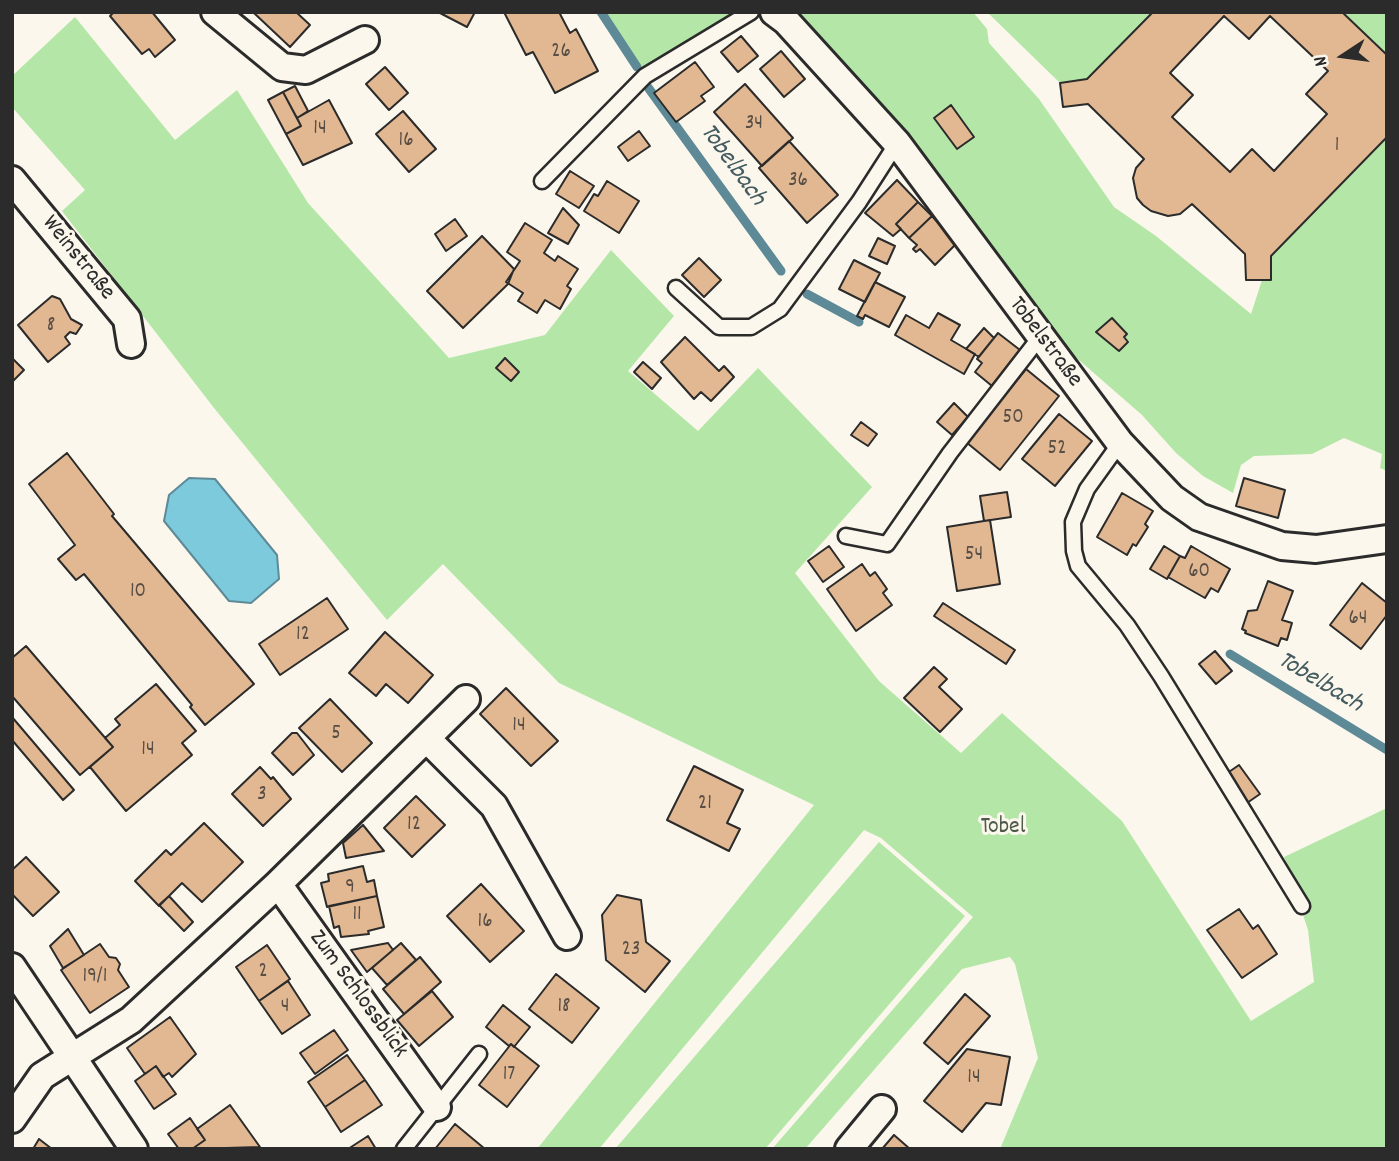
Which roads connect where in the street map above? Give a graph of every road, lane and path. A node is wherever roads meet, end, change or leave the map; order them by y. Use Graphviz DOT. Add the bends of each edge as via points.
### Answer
graph roads {
  1 [pos="215,12"];
  2 [pos="751,12"];
  3 [pos="774,12"];
  4 [pos="365,40"];
  5 [pos="897,144"];
  6 [pos="12,180"];
  7 [pos="542,181"];
  8 [pos="676,288"];
  9 [pos="1040,337"];
  10 [pos="131,344"];
  11 [pos="1120,443"];
  12 [pos="846,536"];
  13 [pos="1387,539"];
  14 [pos="466,699"];
  15 [pos="427,739"];
  16 [pos="278,884"];
  17 [pos="1302,906"];
  18 [pos="567,936"];
  19 [pos="12,967"];
  20 [pos="479,1054"];
  21 [pos="72,1057"];
  22 [pos="437,1107"];
  23 [pos="882,1109"];
  24 [pos="12,1119"];
  25 [pos="134,1149"];
  26 [pos="404,1149"];
  27 [pos="849,1149"];
  1 -- 4 [label="street" via="282,67 306,70"];
  2 -- 7 [label="lane" via="645,76"];
  3 -- 5 [label="street, Tobelstraße"];
  5 -- 8 [label="lane" via="780,309 751,327 719,327"];
  5 -- 9 [label="street, Tobelstraße"];
  6 -- 10 [label="street, Weinstraße" via="127,319"];
  9 -- 11 [label="street, Tobelstraße"];
  9 -- 12 [label="lane" via="887,544"];
  11 -- 13 [label="street, Tobelstraße" via="1172,498 1199,517 1245,535 1282,546 1315,549"];
  11 -- 17 [label="lane" via="1087,489 1073,522 1078,566 1127,625 1161,676"];
  14 -- 15 [label="street"];
  15 -- 16 [label="street"];
  15 -- 18 [label="street" via="494,806"];
  16 -- 21 [label="street" via="131,1020"];
  16 -- 22 [label="street, Zum Schlossblick"];
  19 -- 21 [label="street"];
  20 -- 22 [label="lane"];
  21 -- 24 [label="street" via="43,1076"];
  21 -- 25 [label="street"];
  22 -- 26 [label="lane"];
  23 -- 27 [label="street"];
}
